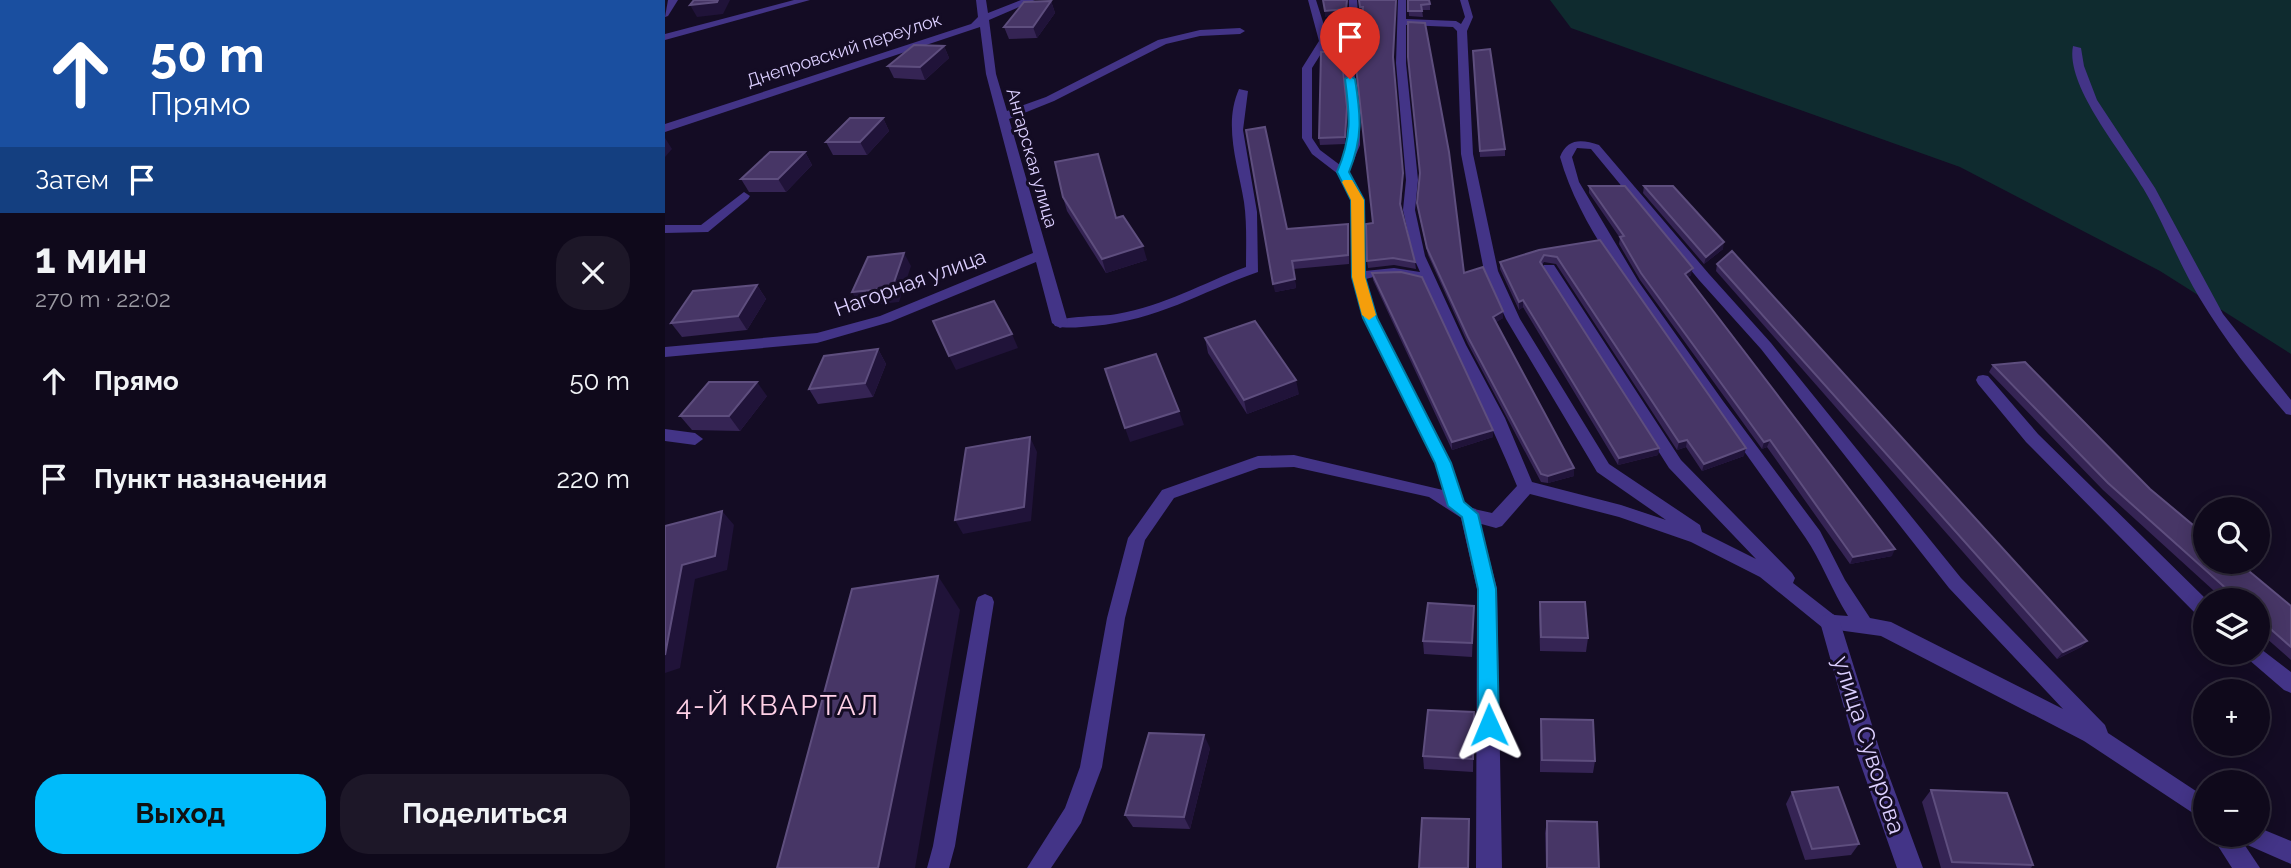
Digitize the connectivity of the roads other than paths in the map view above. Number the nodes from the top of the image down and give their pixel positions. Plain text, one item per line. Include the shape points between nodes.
1 (673, 0) edge
2 (805, 0) edge
3 (981, 0) edge
4 (1030, 0) edge
5 (1313, 0) edge
6 (1353, 0) edge
7 (1402, 0) edge
8 (1464, 0) edge
9 (666, 13) edge
10 (982, 19) junction
11 (1403, 22) junction
12 (1240, 31) dead end
13 (1462, 31) junction
14 (665, 37) edge
15 (2076, 48) dead end
16 (1335, 53) junction
17 (1243, 92) dead end
18 (1003, 117) junction
19 (665, 128) edge
20 (1343, 172) junction
21 (744, 196) dead end
22 (665, 229) edge
23 (1041, 255) junction
24 (1549, 268) dead end
25 (1359, 277) junction
26 (1427, 279) junction
27 (1060, 323) joint
28 (665, 352) edge
29 (1983, 380) dead end
30 (2291, 410) edge
31 (665, 435) edge
32 (695, 439) dead end
33 (1526, 487) junction
34 (1463, 510) junction
35 (1728, 553) junction
36 (2193, 598) edge
37 (985, 602) dead end
38 (1822, 615) junction
39 (1865, 626) junction
40 (2269, 665) edge
41 (2291, 684) edge
42 (2114, 750) junction
43 (2193, 803) edge
44 (2270, 844) edge
45 (2232, 847) edge
46 (2291, 853) edge
47 (938, 868) edge
48 (1038, 868) edge
49 (1489, 868) edge
50 (1910, 868) edge
51 (2248, 868) edge

1 - 9 street
2 - 14 street
3 - 10 street, Ангарская улица
4 - 10 street, Днепровский переулок
5 - 16 lane via 1324,41
6 - 16 lane via 1354,27
7 - 11 lane
8 - 13 lane via 1469,17
10 - 18 street, Ангарская улица
10 - 19 street, Днепровский переулок via 975,26
11 - 13 lane via 1455,24
11 - 26 lane via 1401,63 1412,180 1409,210
12 - 18 street via 1200,33 1162,42 1050,99
13 - 35 lane via 1468,154 1475,198 1491,271 1513,319 1603,468
15 - 30 lane via 2077,68 2090,101 2141,174 2242,354
16 - 20 lane via 1355,113 1354,145
16 - 20 lane via 1307,68 1307,138 1316,152
17 - 27 lane via 1237,139 1248,192 1253,269 1156,309 1098,323
18 - 23 street, Ангарская улица
20 - 25 lane via 1357,200
21 - 22 lane via 704,229
23 - 27 street, Ангарская улица
23 - 28 street, Нагорная улица via 885,319 817,338
24 - 38 lane via 1675,464
25 - 26 lane via 1403,270
25 - 34 lane via 1370,318
26 - 33 lane
29 - 36 lane via 2032,438
31 - 32 lane
33 - 34 lane via 1496,521
33 - 35 lane via 1621,511 1697,537
34 - 48 lane via 1434,492 1294,461 1258,462 1168,494 1137,538 1116,618 1091,767 1073,815
34 - 49 street via 1487,589
35 - 38 lane via 1766,572
37 - 47 lane
38 - 39 lane
38 - 50 street, улица Суворова
39 - 42 lane via 1884,628
39 - 42 lane via 1814,536 1613,253 1580,198 1565,161 1575,144 1595,147 1766,346 1955,583
40 - 41 lane
42 - 43 lane
44 - 46 lane
45 - 51 street

